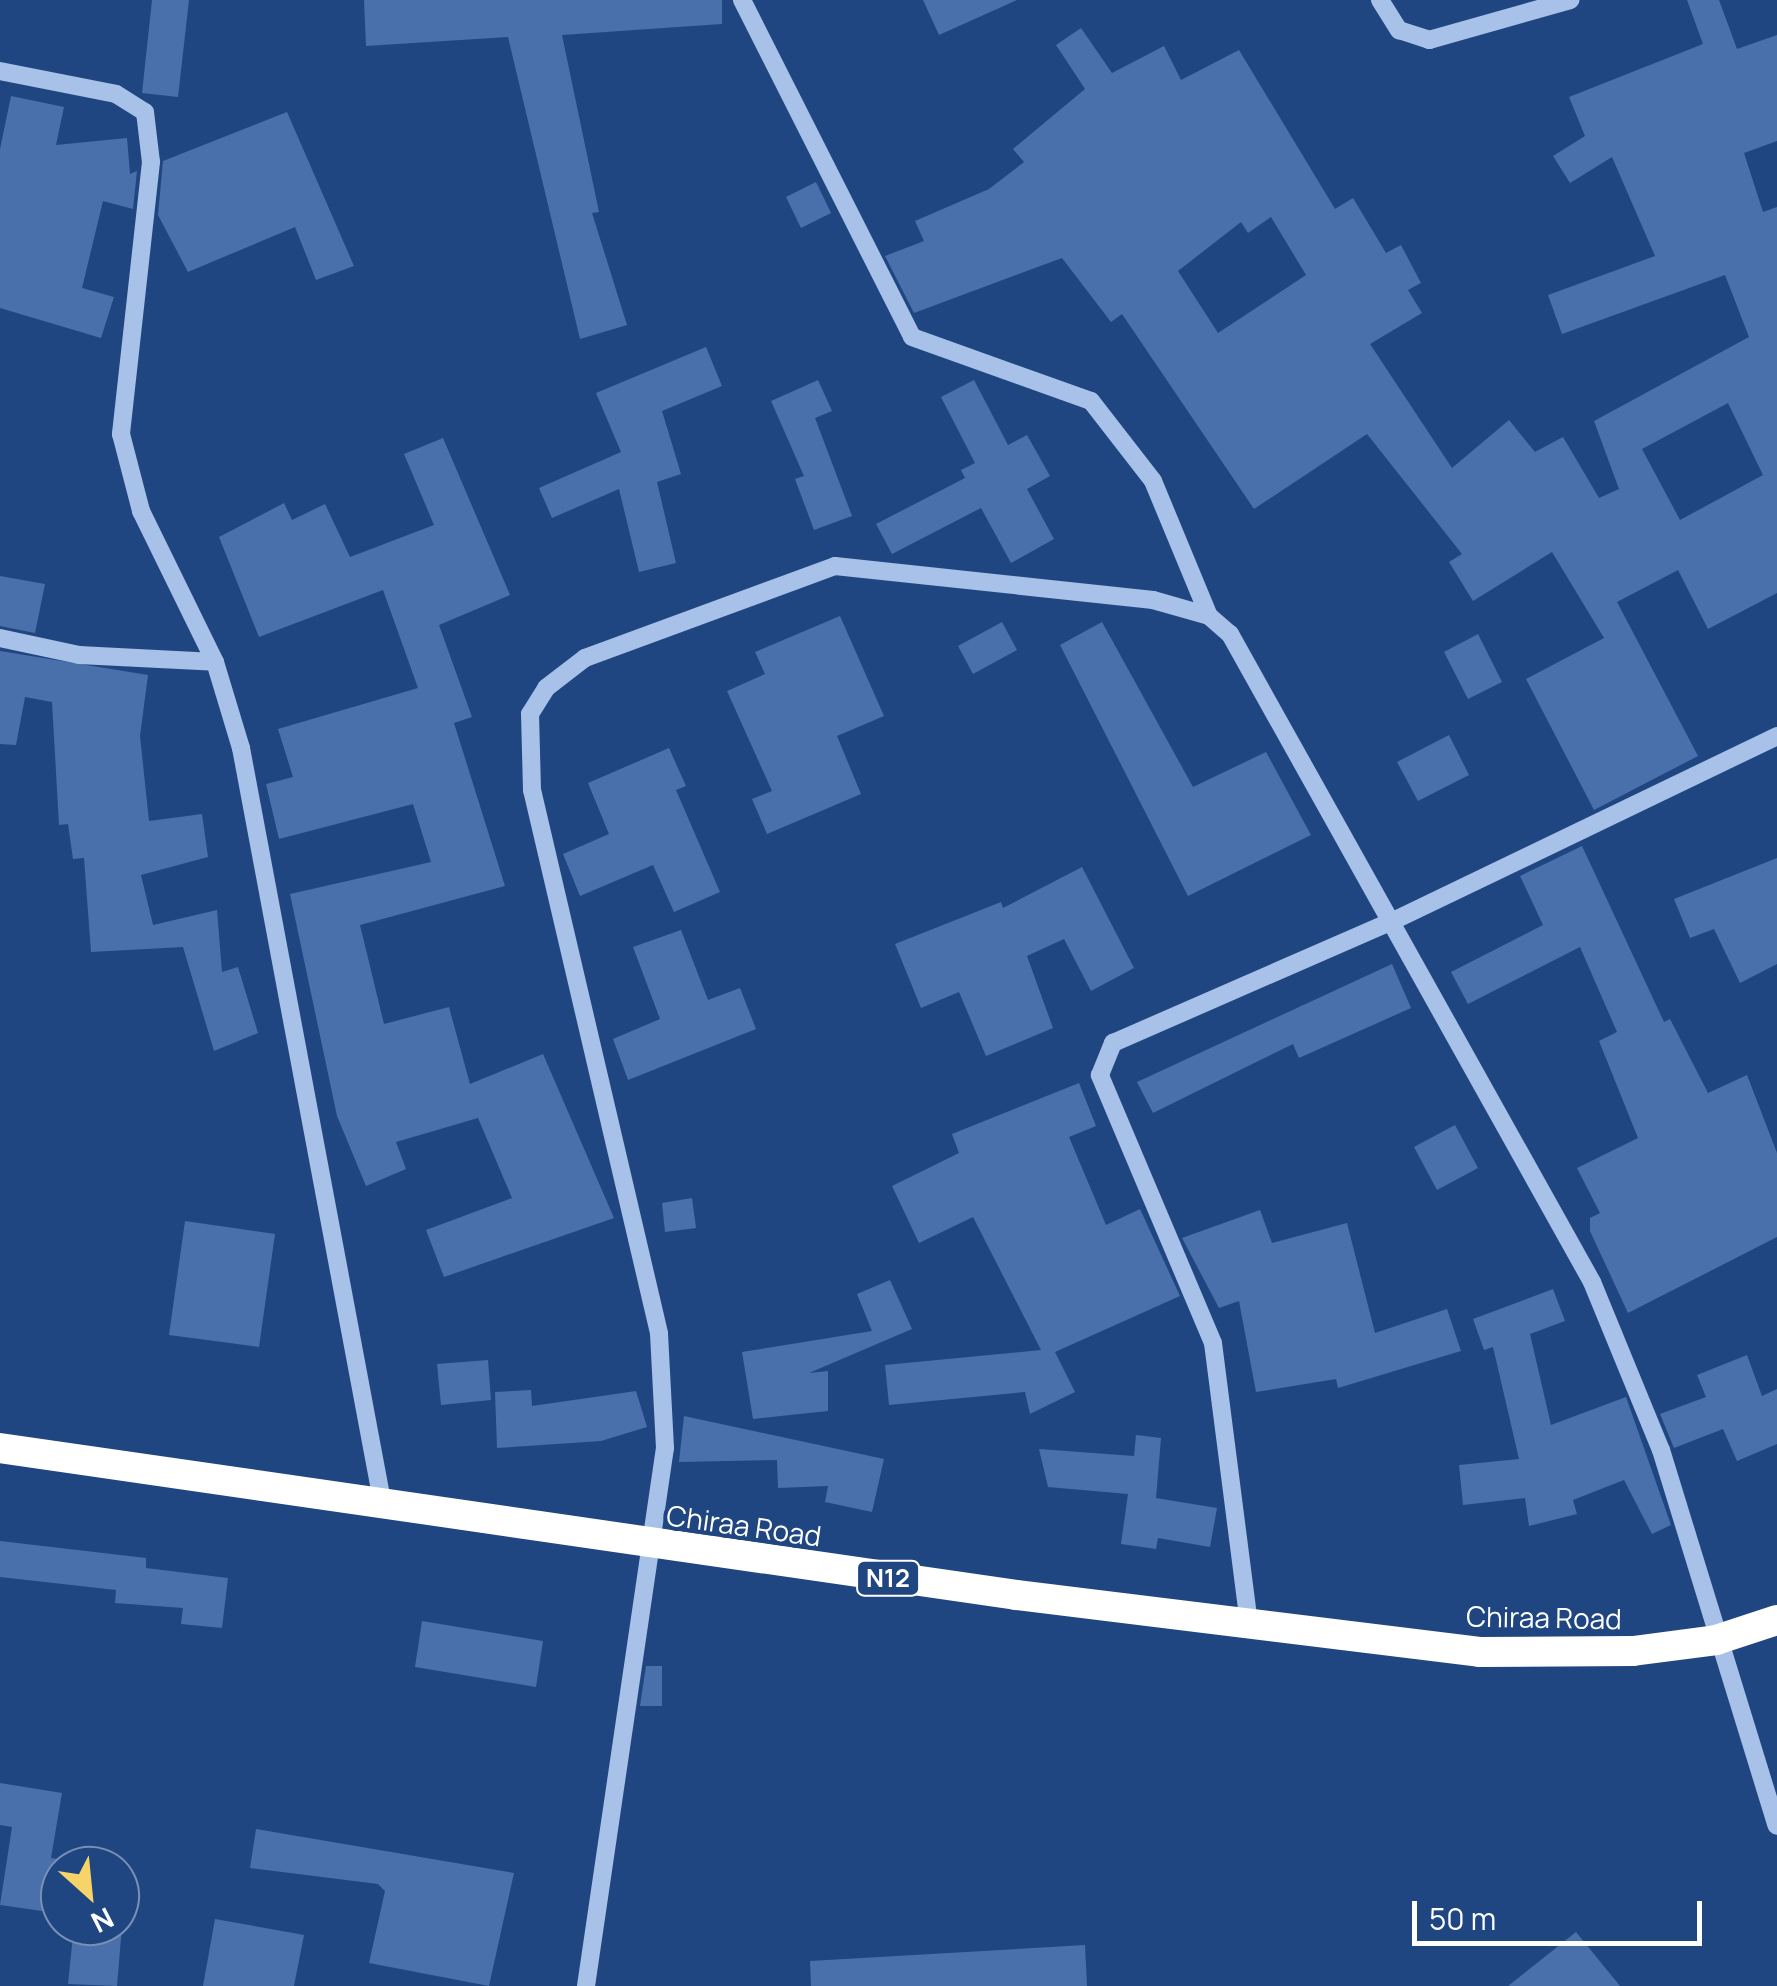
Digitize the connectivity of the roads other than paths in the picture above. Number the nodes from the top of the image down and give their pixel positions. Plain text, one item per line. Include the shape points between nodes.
1 (742, 0) edge
2 (1380, 0) edge
3 (1570, 0) edge
4 (0, 71) edge
5 (1209, 616) junction
6 (0, 638) edge
7 (215, 662) junction
8 (1777, 736) edge
9 (1395, 920) junction
10 (0, 1448) edge
11 (383, 1506) junction
12 (655, 1545) junction
13 (1777, 1620) edge
14 (1249, 1624) junction
15 (1716, 1640) junction
16 (1777, 1826) edge
17 (586, 1986) edge

1 - 5 street via 912,337 1091,401 1152,481
2 - 3 street via 1398,30 1429,40
4 - 7 street via 116,94 145,112 151,162 122,434 141,510
5 - 9 street via 1230,634
5 - 12 street via 1020,580 834,566 585,658 546,688 530,714 532,790 659,1333 665,1448
6 - 7 street via 79,656
7 - 11 street via 241,748
8 - 9 street
9 - 14 street via 1113,1044 1100,1076 1214,1343
9 - 15 street via 1592,1282 1660,1450
10 - 11 highway, Chiraa Road / N12
11 - 12 highway, Chiraa Road / N12
12 - 14 highway, Chiraa Road / N12
12 - 17 street
13 - 15 highway, Chiraa Road / N12
14 - 15 highway, Chiraa Road / N12 via 1480,1652 1613,1652
15 - 16 street

